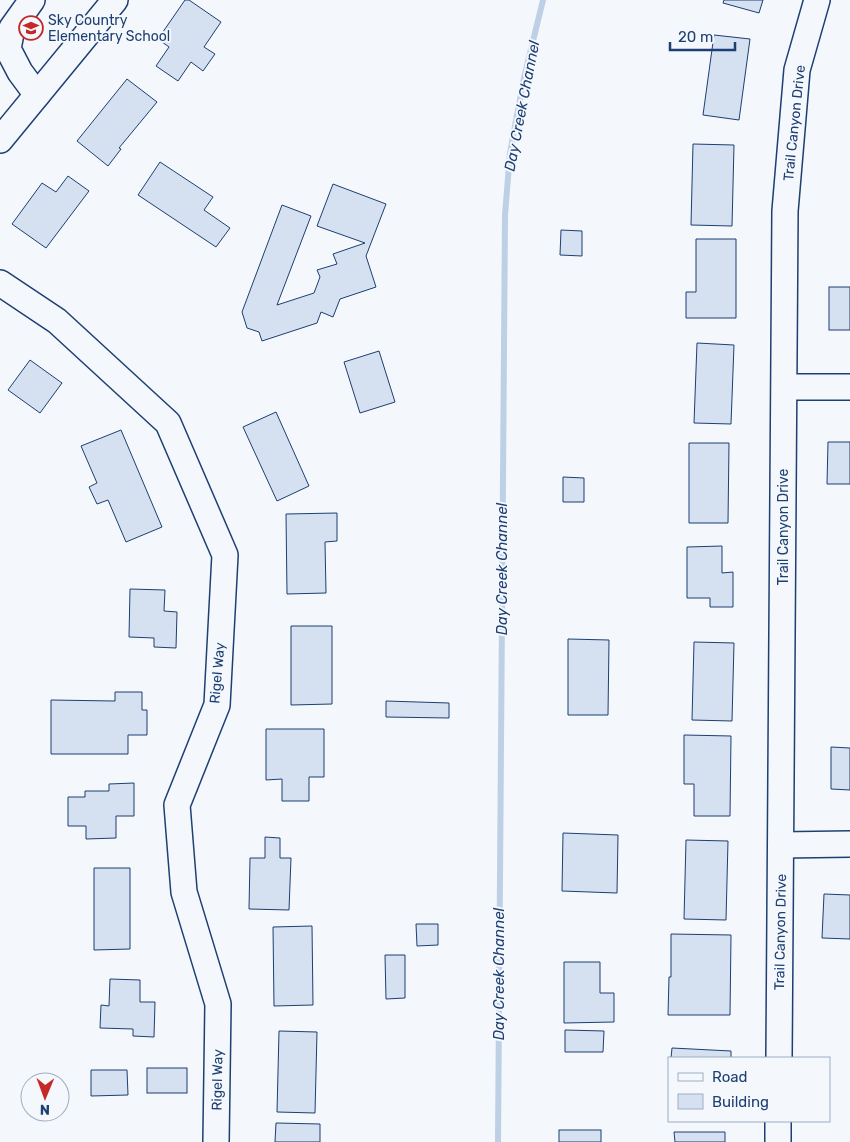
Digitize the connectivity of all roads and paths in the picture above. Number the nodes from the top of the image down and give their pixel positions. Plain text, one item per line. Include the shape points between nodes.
1 (32, 0) edge
2 (115, 0) edge
3 (817, 0) edge
4 (37, 95) junction
5 (0, 140) edge
6 (0, 283) edge
7 (784, 387) junction
8 (850, 387) edge
9 (850, 844) edge
10 (781, 845) junction
11 (779, 1057) edge
12 (778, 1122) edge
13 (216, 1142) edge
14 (778, 1142) edge

1 - 4 street via 12,28 8,49
2 - 4 street
3 - 7 street, Trail Canyon Drive via 796,80 785,211
4 - 5 street
6 - 13 street, Rigel Way via 57,321 168,423 225,555 217,705 177,805 184,892 218,1004
7 - 8 street
7 - 10 street, Trail Canyon Drive
9 - 10 street
10 - 11 street, Trail Canyon Drive
12 - 14 street

